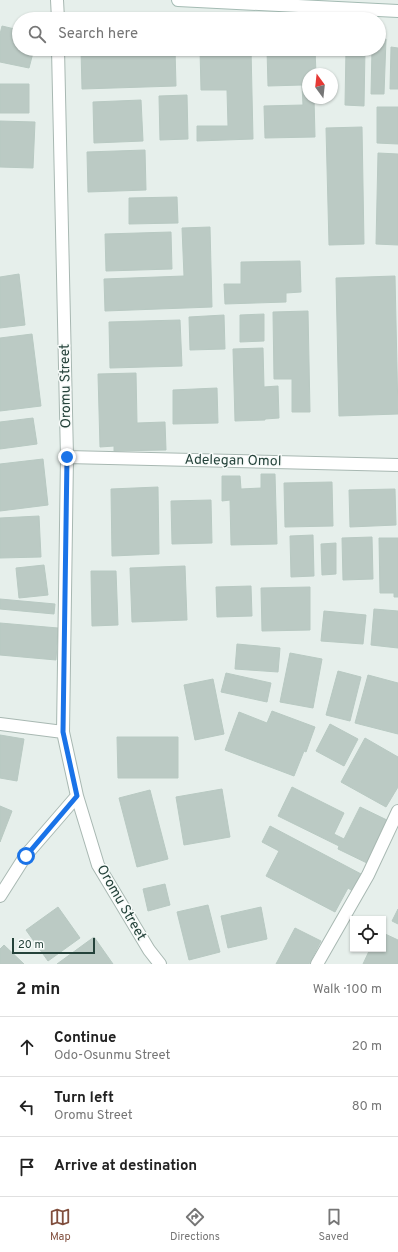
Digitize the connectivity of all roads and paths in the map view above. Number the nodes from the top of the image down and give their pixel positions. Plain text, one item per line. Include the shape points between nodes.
1 (57, 0) edge
2 (178, 0) edge
3 (398, 11) edge
4 (58, 12) edge
5 (58, 56) edge
6 (67, 457) junction
7 (398, 465) edge
8 (0, 724) edge
9 (63, 732) junction
10 (77, 796) junction
11 (398, 811) edge
12 (0, 896) edge
13 (160, 964) edge
14 (317, 964) edge

1 - 4 street
2 - 3 street
5 - 6 street, Oromu Street
6 - 7 street, Adelegan Omol
6 - 9 street, Oromu Street
8 - 9 street
9 - 10 street, Oromu Street
10 - 12 street via 26,856
10 - 13 street, Oromu Street via 98,865
11 - 14 street via 368,875

